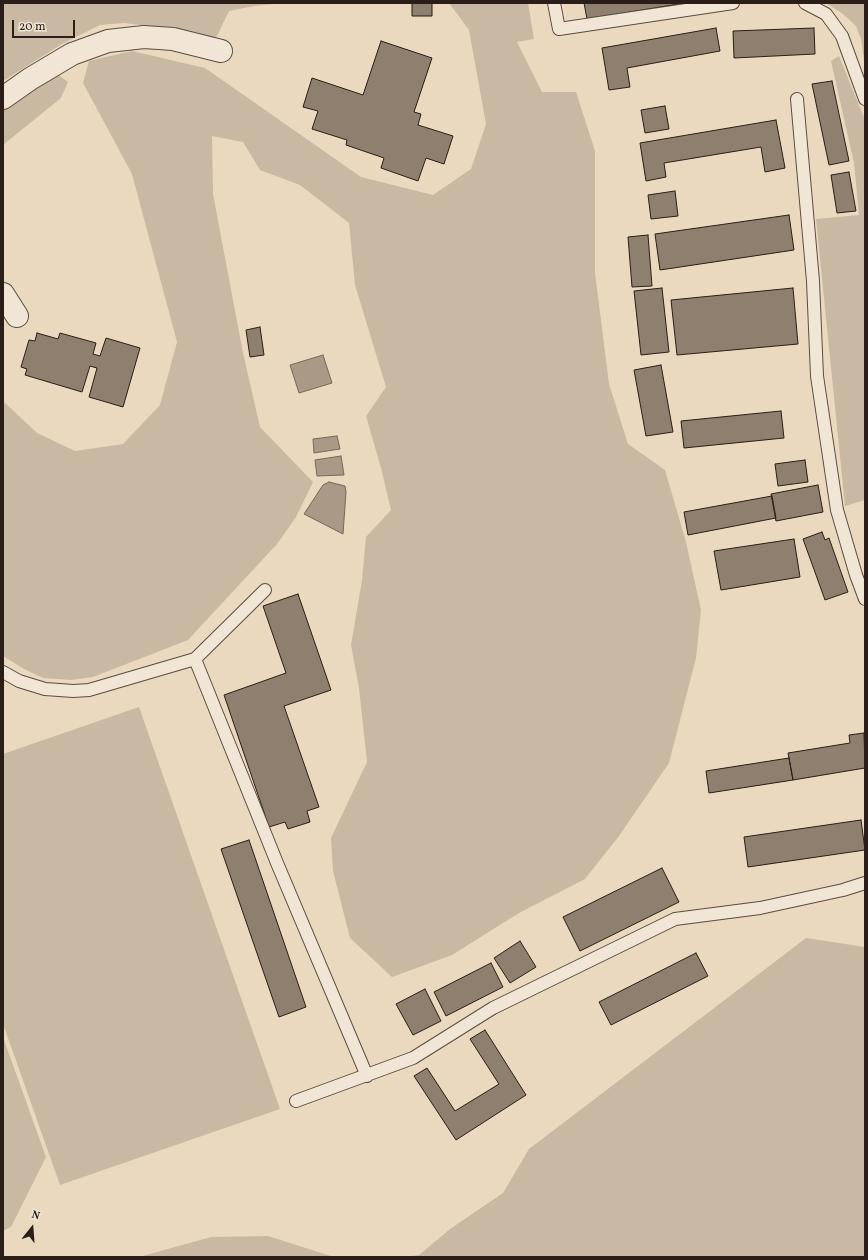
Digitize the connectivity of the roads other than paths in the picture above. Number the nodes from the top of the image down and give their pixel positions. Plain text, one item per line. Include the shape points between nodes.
1 (554, 3) edge
2 (732, 3) edge
3 (805, 3) edge
4 (222, 50) dead end
5 (3, 98) edge
6 (797, 99) dead end
7 (865, 99) edge
8 (3, 294) edge
9 (17, 316) dead end
10 (265, 590) dead end
11 (865, 599) edge
12 (195, 659) junction
13 (3, 672) edge
14 (865, 883) edge
15 (367, 1076) junction
16 (296, 1102) dead end

1 - 2 lane via 559,29
3 - 7 lane via 826,14 842,36
4 - 5 street via 174,39 144,37 108,41 72,54
6 - 11 lane via 813,281 817,376 837,510
8 - 9 street
10 - 12 lane
12 - 13 lane via 90,690 45,688 19,681
12 - 15 lane
14 - 15 lane via 760,908 675,919 493,1008 413,1058
15 - 16 lane

